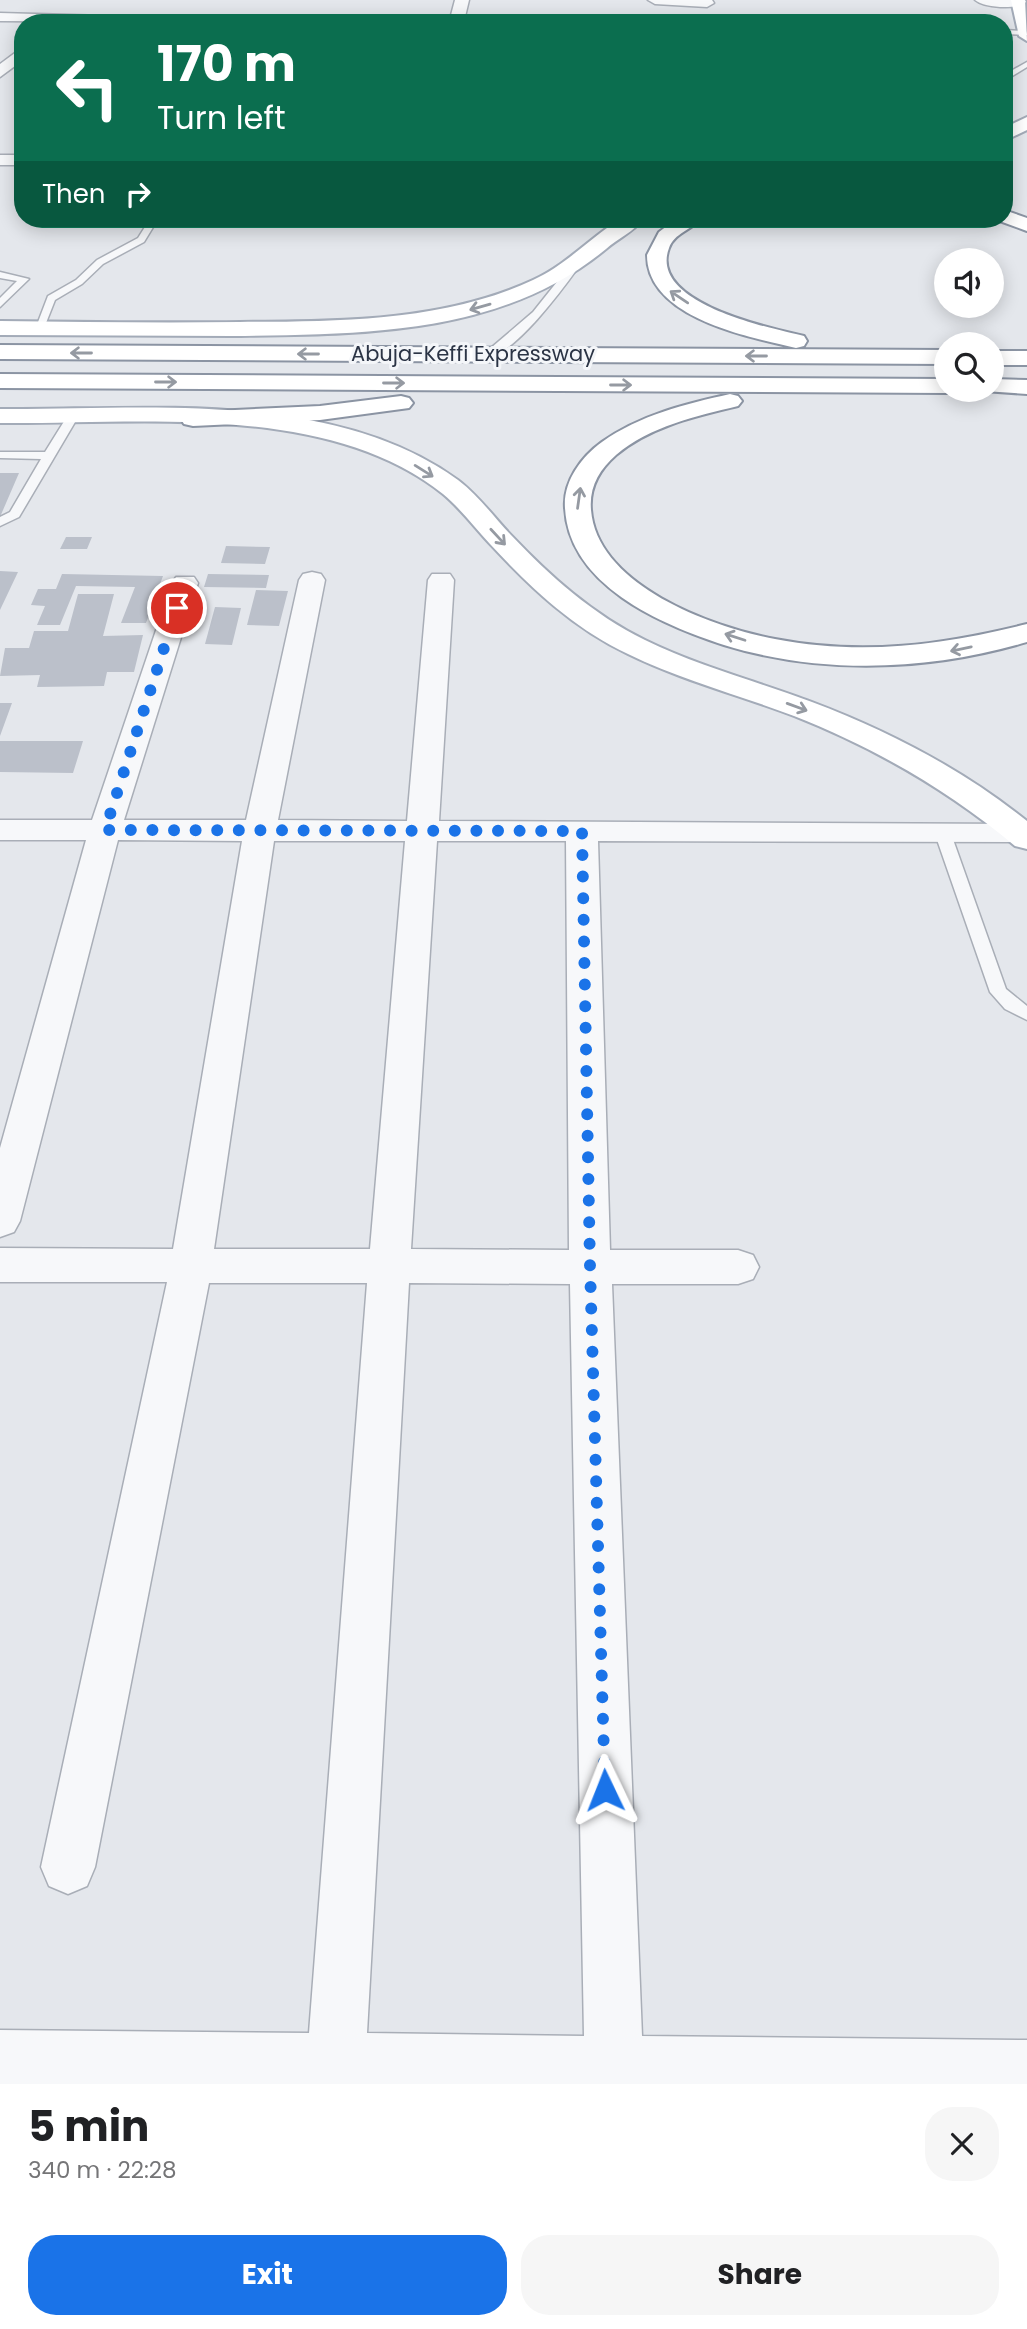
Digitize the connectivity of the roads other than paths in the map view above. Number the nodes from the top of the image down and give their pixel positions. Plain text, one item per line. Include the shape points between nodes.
1 (655, 0) edge
2 (982, 0) edge
3 (1018, 1) edge
4 (707, 3) dead end
5 (1027, 35) edge
6 (14, 60) edge
7 (0, 72) edge
8 (148, 228) edge
9 (622, 228) edge
10 (675, 228) edge
11 (575, 265) junction
12 (0, 275) edge
13 (2, 300) edge
14 (0, 328) edge
15 (39, 328) junction
16 (237, 330) junction
17 (0, 352) edge
18 (489, 355) junction
19 (860, 356) junction
20 (934, 357) edge
21 (1004, 358) edge
22 (1027, 358) edge
23 (0, 381) edge
24 (507, 384) junction
25 (1004, 387) edge
26 (1027, 387) edge
27 (934, 388) edge
28 (934, 389) edge
29 (0, 416) edge
30 (72, 417) junction
31 (193, 419) junction
32 (0, 455) edge
33 (48, 456) junction
34 (0, 522) edge
35 (312, 580) dead end
36 (441, 580) dead end
37 (185, 583) dead end
38 (1027, 633) edge
39 (105, 830) junction
40 (260, 830) junction
41 (0, 831) edge
42 (423, 831) junction
43 (582, 831) junction
44 (942, 831) junction
45 (1023, 835) edge
46 (1027, 1014) edge
47 (0, 1222) edge
48 (0, 1265) edge
49 (191, 1266) junction
50 (388, 1266) junction
51 (590, 1266) junction
52 (738, 1267) dead end
53 (68, 1867) dead end
54 (0, 2059) edge
55 (336, 2063) junction
56 (1027, 2070) edge
57 (635, 2072) edge

1 - 4 street
2 - 3 street
3 - 5 main road
6 - 7 street
8 - 15 lane via 141,240 100,262 79,282 51,298
9 - 11 main road
19 -> 10 main road via 742,328 689,304 668,289 656,260 659,244
11 -> 16 main road via 507,299 415,321
11 - 18 lane via 528,326
12 - 13 lane via 24,279
14 - 15 main road
15 - 16 main road
16 - 18 main road
18 -> 17 main road, Abuja-Keffi Expressway
19 -> 18 main road, Abuja-Keffi Expressway
19 - 20 main road, Abuja-Keffi Expressway
21 - 22 main road
23 -> 24 main road, Abuja-Keffi Expressway
24 -> 27 main road, Abuja-Keffi Expressway
24 - 31 main road via 387,406
25 - 26 main road
38 -> 28 main road via 949,652 896,654 802,652 753,643 701,626 626,586 598,562 586,541 578,515 578,494 585,474 612,444 654,421 732,400
29 - 30 main road
30 - 31 main road
30 - 33 lane
31 -> 45 main road via 316,430 359,440 404,458 451,488 568,608 606,632 889,746 982,800
32 - 33 lane
33 - 34 lane via 15,514
35 - 40 street
36 - 42 street
37 - 39 street
39 - 40 street
39 - 41 street
39 - 47 street
40 - 42 street
40 - 49 street
42 - 43 street
42 - 50 street
43 - 44 street
43 - 51 street
44 - 45 street
44 - 46 lane via 998,992
48 - 49 street
49 - 50 street
49 - 53 street
50 - 51 street
50 - 55 street
51 - 52 street
51 - 57 street
54 - 55 street
55 - 57 street
56 - 57 street

